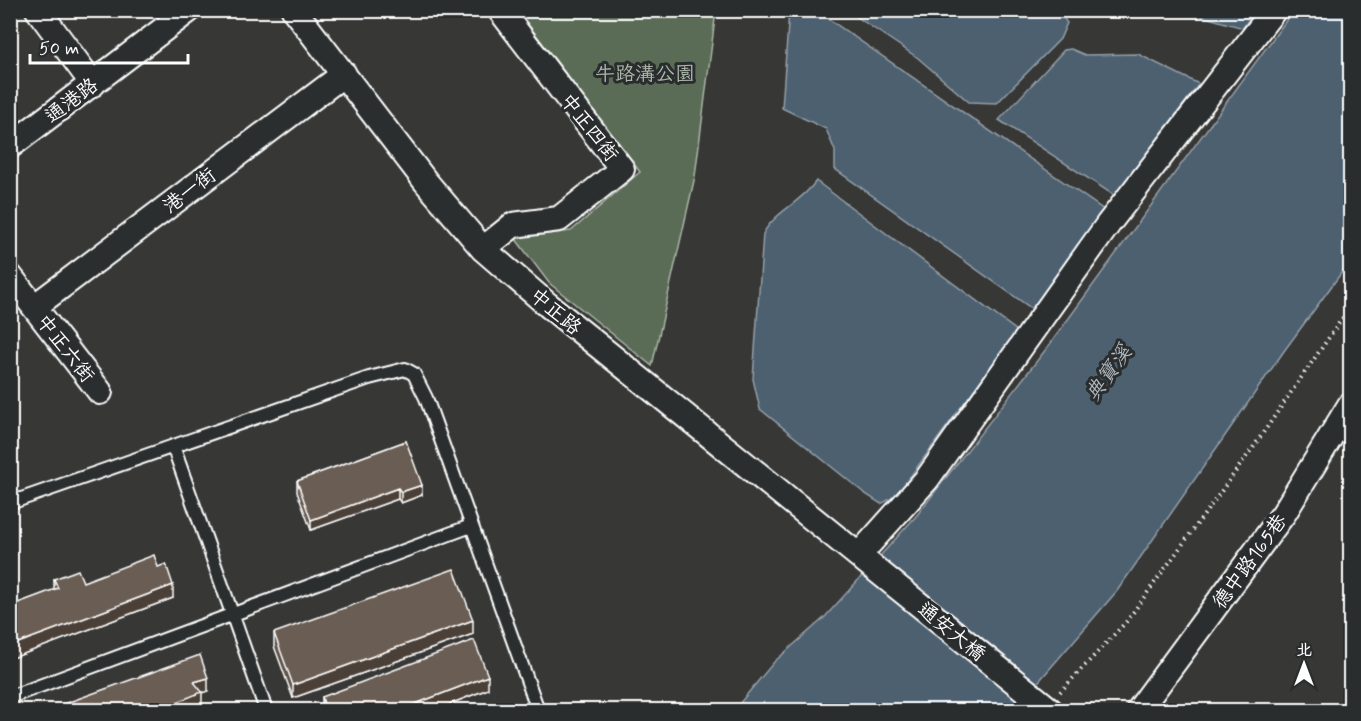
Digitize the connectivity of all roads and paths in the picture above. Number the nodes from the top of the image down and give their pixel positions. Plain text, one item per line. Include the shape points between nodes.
1 (38, 10) edge
2 (189, 10) edge
3 (294, 10) edge
4 (500, 10) edge
5 (1274, 10) edge
6 (344, 74) junction
7 (93, 84) junction
8 (10, 146) edge
9 (483, 249) junction
10 (10, 276) edge
11 (34, 307) junction
12 (1350, 307) edge
13 (100, 392) dead end
14 (1350, 405) edge
15 (173, 446) junction
16 (10, 502) edge
17 (471, 526) junction
18 (863, 559) junction
19 (230, 614) junction
20 (10, 697) edge
21 (1045, 706) edge
22 (266, 711) edge
23 (538, 711) edge
24 (1139, 711) edge

1 - 7 street
2 - 7 street, 通港路
3 - 6 street, 中正路
4 - 9 street, 中正四街 via 622,169 559,219 513,225
5 - 18 street via 1109,223 927,479
6 - 9 street, 中正路
6 - 11 street, 港一街
7 - 8 street, 通港路
9 - 18 street, 中正路
10 - 11 street, 中正六街
11 - 13 street, 中正六街
12 - 21 path via 1126,622
14 - 24 street, 德中路165巷 via 1284,513
15 - 16 lane
15 - 17 lane via 405,369 414,374 426,398
15 - 19 lane
17 - 19 lane
17 - 23 lane
18 - 21 street, 通安大橋
19 - 20 lane
19 - 22 lane

